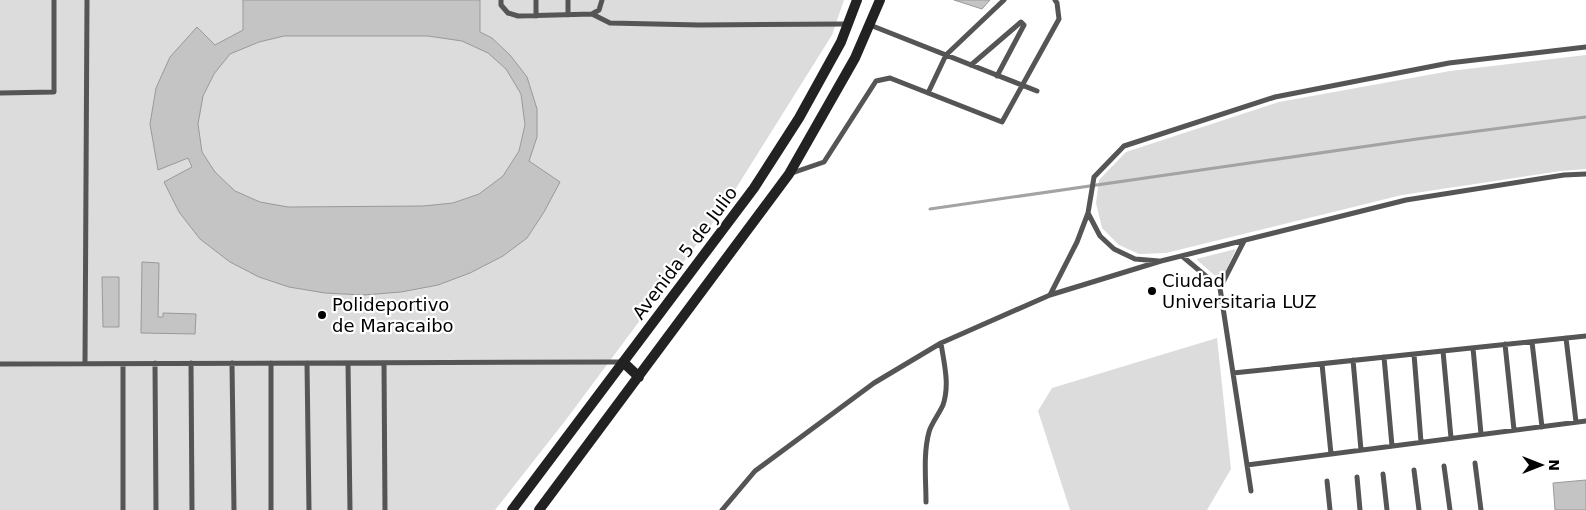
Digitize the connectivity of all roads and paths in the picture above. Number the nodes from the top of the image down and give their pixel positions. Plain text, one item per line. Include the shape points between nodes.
1 (54, 0) edge
2 (87, 0) edge
3 (500, 0) edge
4 (536, 0) edge
5 (568, 0) edge
6 (602, 0) edge
7 (857, 0) edge
8 (880, 0) edge
9 (1004, 0) edge
10 (1055, 0) edge
11 (592, 14) junction
12 (568, 15) junction
13 (536, 16) junction
14 (848, 24) junction
15 (870, 25) junction
16 (1586, 47) edge
17 (946, 55) junction
18 (971, 65) junction
19 (997, 76) junction
20 (1022, 86) junction
21 (1036, 91) dead end
22 (0, 93) edge
23 (928, 93) junction
24 (789, 174) junction
25 (1586, 174) edge
26 (1088, 213) junction
27 (1244, 241) junction
28 (1182, 256) junction
29 (1161, 262) junction
30 (1220, 288) junction
31 (1050, 295) junction
32 (1586, 336) edge
33 (1566, 338) junction
34 (1532, 342) junction
35 (940, 343) junction
36 (1505, 344) junction
37 (1473, 348) junction
38 (1443, 351) junction
39 (1414, 354) junction
40 (1384, 357) junction
41 (1353, 360) junction
42 (623, 362) junction
43 (271, 363) junction
44 (307, 363) junction
45 (348, 363) junction
46 (384, 363) junction
47 (0, 364) edge
48 (85, 364) junction
49 (123, 364) junction
50 (155, 364) junction
51 (191, 364) junction
52 (232, 364) junction
53 (1322, 364) junction
54 (1233, 373) junction
55 (639, 376) junction
56 (1586, 421) edge
57 (1576, 422) junction
58 (1542, 427) junction
59 (1514, 430) junction
60 (1481, 434) junction
61 (1451, 438) junction
62 (1421, 442) junction
63 (1392, 446) junction
64 (1361, 450) junction
65 (1331, 454) junction
66 (1475, 463) dead end
67 (1247, 465) junction
68 (1444, 466) dead end
69 (1414, 470) dead end
70 (1383, 474) dead end
71 (1356, 477) dead end
72 (1327, 481) dead end
73 (1251, 491) dead end
74 (926, 502) dead end
75 (123, 510) edge
76 (156, 510) edge
77 (192, 510) edge
78 (234, 510) edge
79 (271, 510) edge
80 (309, 510) edge
81 (350, 510) edge
82 (385, 510) edge
83 (512, 510) edge
84 (539, 510) edge
85 (722, 510) edge
86 (1330, 510) edge
87 (1360, 510) edge
88 (1387, 510) edge
89 (1419, 510) edge
90 (1450, 510) edge
91 (1481, 510) edge

1 - 22 lane via 54,92
2 - 48 lane
3 - 13 lane via 508,12 518,16
4 - 13 lane
5 - 12 lane
6 - 11 lane via 599,10
7 - 14 main road, Avenida 5 de Julio
8 - 15 main road, Avenida 5 de Julio
9 - 17 lane
10 - 20 lane via 1059,19
11 - 12 lane
11 - 14 lane via 610,23
12 - 13 lane
14 - 42 main road, Avenida 5 de Julio via 799,118 754,188
15 - 17 lane
15 - 24 main road, Avenida 5 de Julio via 855,58
16 - 26 lane via 1449,63 1275,97 1124,146 1094,177
17 - 18 lane
17 - 23 lane
18 - 19 lane
18 - 19 lane via 1021,22 1024,25
19 - 20 lane
20 - 21 lane
20 - 23 lane via 1002,122
23 - 24 lane via 890,78 876,81 824,162
24 - 55 main road, Avenida 5 de Julio
25 - 27 lane via 1406,200
26 - 29 lane via 1100,236 1114,249 1135,259
26 - 31 lane
27 - 28 lane
27 - 30 lane
28 - 29 lane
28 - 30 lane
29 - 31 lane
30 - 54 lane
31 - 35 lane
32 - 33 lane
33 - 34 lane
33 - 57 lane
34 - 36 lane
34 - 58 lane
35 - 74 lane via 946,389 943,404 929,430
35 - 85 lane via 874,383 755,471
36 - 37 lane
36 - 59 lane
37 - 38 lane
37 - 60 lane
38 - 39 lane
38 - 61 lane
39 - 40 lane
39 - 62 lane
40 - 41 lane
40 - 63 lane
41 - 53 lane
41 - 64 lane
42 - 46 lane
42 - 55 main road
42 - 83 main road, Avenida 5 de Julio
43 - 44 lane
43 - 52 lane
43 - 79 lane
44 - 45 lane
44 - 80 lane
45 - 46 lane
45 - 81 lane
46 - 82 lane
47 - 48 lane
48 - 49 lane
49 - 50 lane
49 - 75 lane
50 - 51 lane
50 - 76 lane
51 - 52 lane
51 - 77 lane
52 - 78 lane
53 - 54 lane
53 - 65 lane
54 - 67 lane
55 - 84 main road, Avenida 5 de Julio
56 - 57 lane
57 - 58 lane
58 - 59 lane
59 - 60 lane
60 - 61 lane
61 - 62 lane
62 - 63 lane
63 - 64 lane
64 - 65 lane
65 - 67 lane
66 - 91 lane
67 - 73 lane
68 - 90 lane
69 - 89 lane
70 - 88 lane
71 - 87 lane
72 - 86 lane

